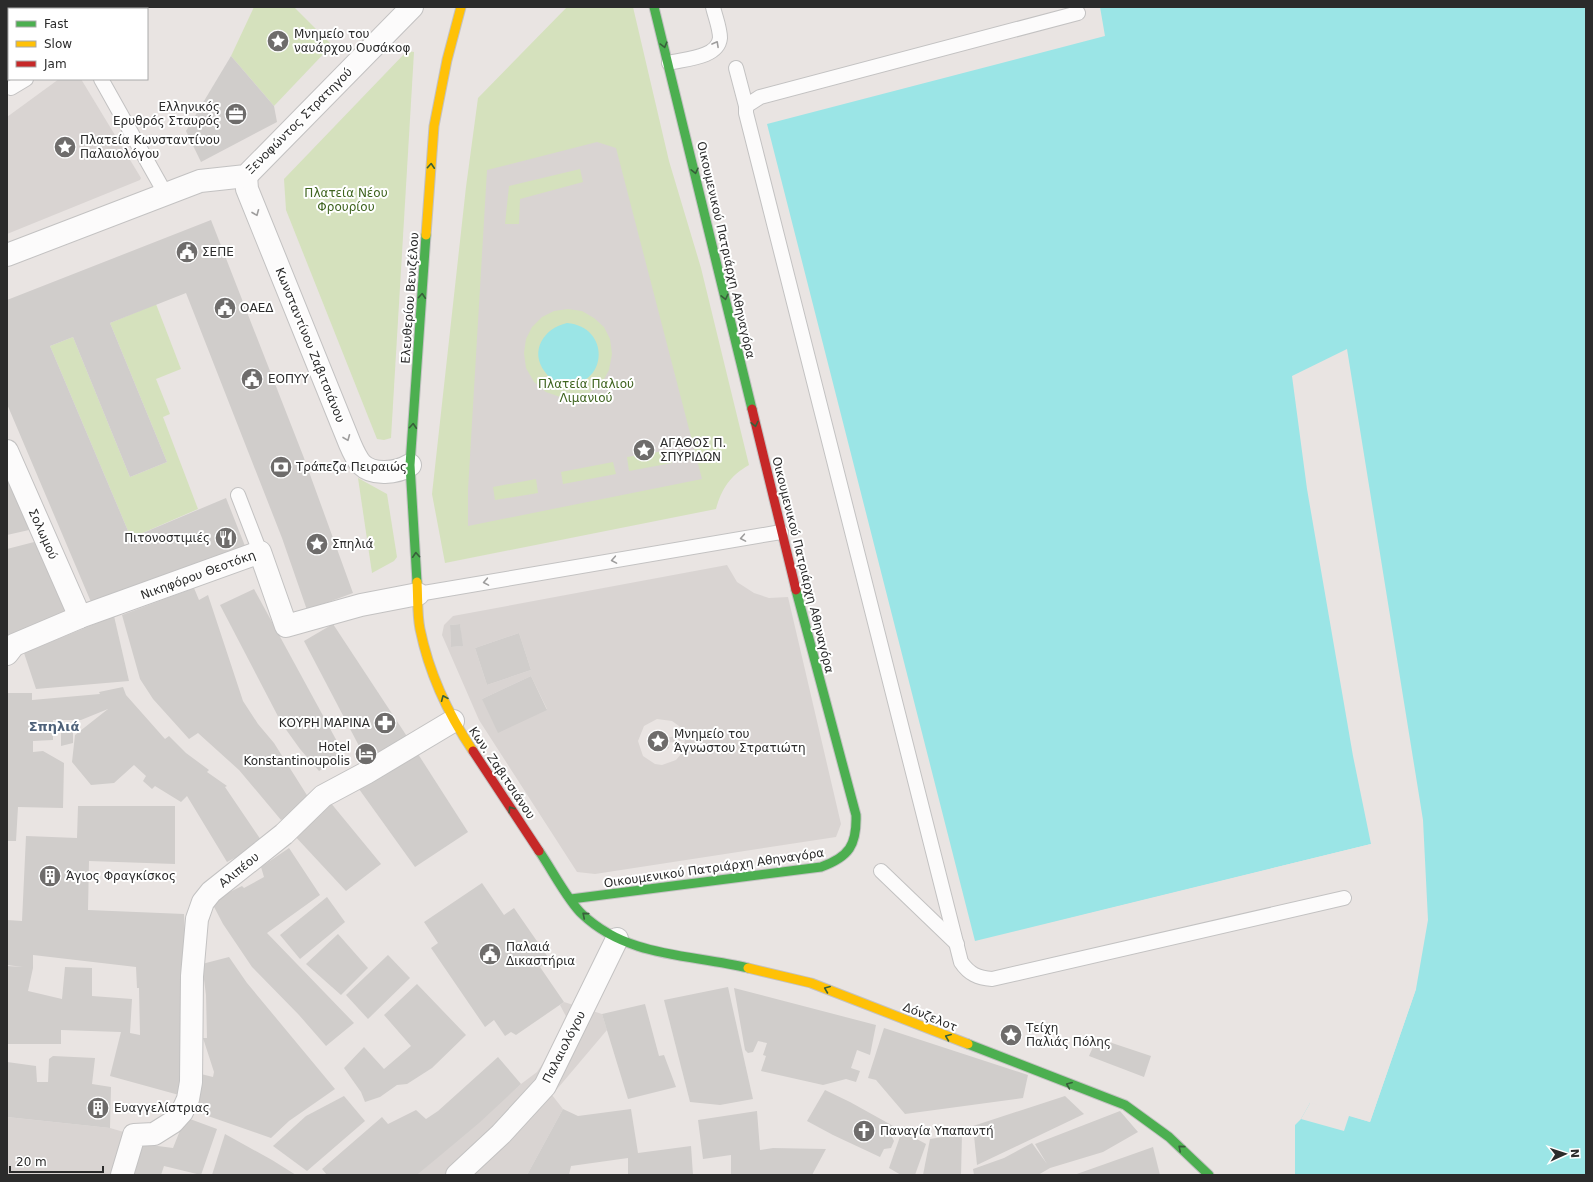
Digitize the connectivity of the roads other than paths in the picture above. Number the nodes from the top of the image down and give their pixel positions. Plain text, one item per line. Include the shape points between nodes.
1 (412, 7) edge
2 (461, 7) edge
3 (654, 7) edge
4 (713, 7) edge
5 (1078, 12) dead end
6 (669, 63) junction
7 (736, 68) dead end
8 (24, 80) edge
9 (102, 80) edge
10 (11, 88) dead end
11 (746, 106) junction
12 (246, 176) junction
13 (165, 193) junction
14 (7, 255) edge
15 (7, 451) edge
16 (410, 465) junction
17 (238, 494) dead end
18 (781, 532) junction
19 (260, 552) junction
20 (418, 594) junction
21 (80, 617) junction
22 (7, 654) edge
23 (453, 721) junction
24 (881, 871) dead end
25 (1344, 898) dead end
26 (571, 899) junction
27 (617, 939) junction
28 (957, 944) junction
29 (122, 1175) edge
30 (457, 1175) edge
31 (1209, 1175) edge

1 - 12 street, Ξενοφώντος Στρατηγού
16 -> 2 main road, Ελευθερίου Βενιζέλου via 434,126
3 -> 6 main road, Οικουμενικού Πατριάρχη Αθηναγόρα
6 -> 4 lane via 705,54 717,46 720,39
5 - 11 lane via 760,97
6 -> 18 main road, Οικουμενικού Πατριάρχη Αθηναγόρα
7 - 11 lane
8 - 10 lane
9 - 13 lane
11 - 28 lane
12 - 13 street, Ξενοφώντος Στρατηγού via 200,181
12 -> 16 street, Κωνσταντίνου Ζαβιτσιάνου via 247,189 357,458 366,467 380,471 398,470
13 - 14 street, Ξενοφώντος Στρατηγού
15 - 21 street, Σολωμού
20 -> 16 main road, Ελευθερίου Βενιζέλου
17 - 19 lane
18 -> 20 lane
18 - 26 main road, Οικουμενικού Πατριάρχη Αθηναγόρα via 856,815 857,830 854,843 845,855 834,863 821,867
19 - 20 street, Νικηφόρου Θεοτόκη via 286,626 361,605
19 - 21 street, Νικηφόρου Θεοτόκη
23 -> 20 main road, Κων. Ζαβιτσιάνου via 432,671 420,628
21 - 22 street, Νικηφόρου Θεοτόκη via 14,646
26 -> 23 main road, Κων. Ζαβιτσιάνου
23 - 29 street, Αλιπέου via 323,796 284,834 211,892 203,902 197,919 192,976 191,1082 188,1100 173,1122 154,1134 134,1135
24 - 28 lane
25 - 28 lane via 992,979 980,978 966,969 961,962
27 -> 26 main road, Κων. Ζαβιτσιάνου via 582,914
27 - 30 street, Παλαιολόγου via 545,1086 501,1134
31 -> 27 main road, Δόνζελοτ via 1162,1131 1125,1105 811,983 732,964 665,954

